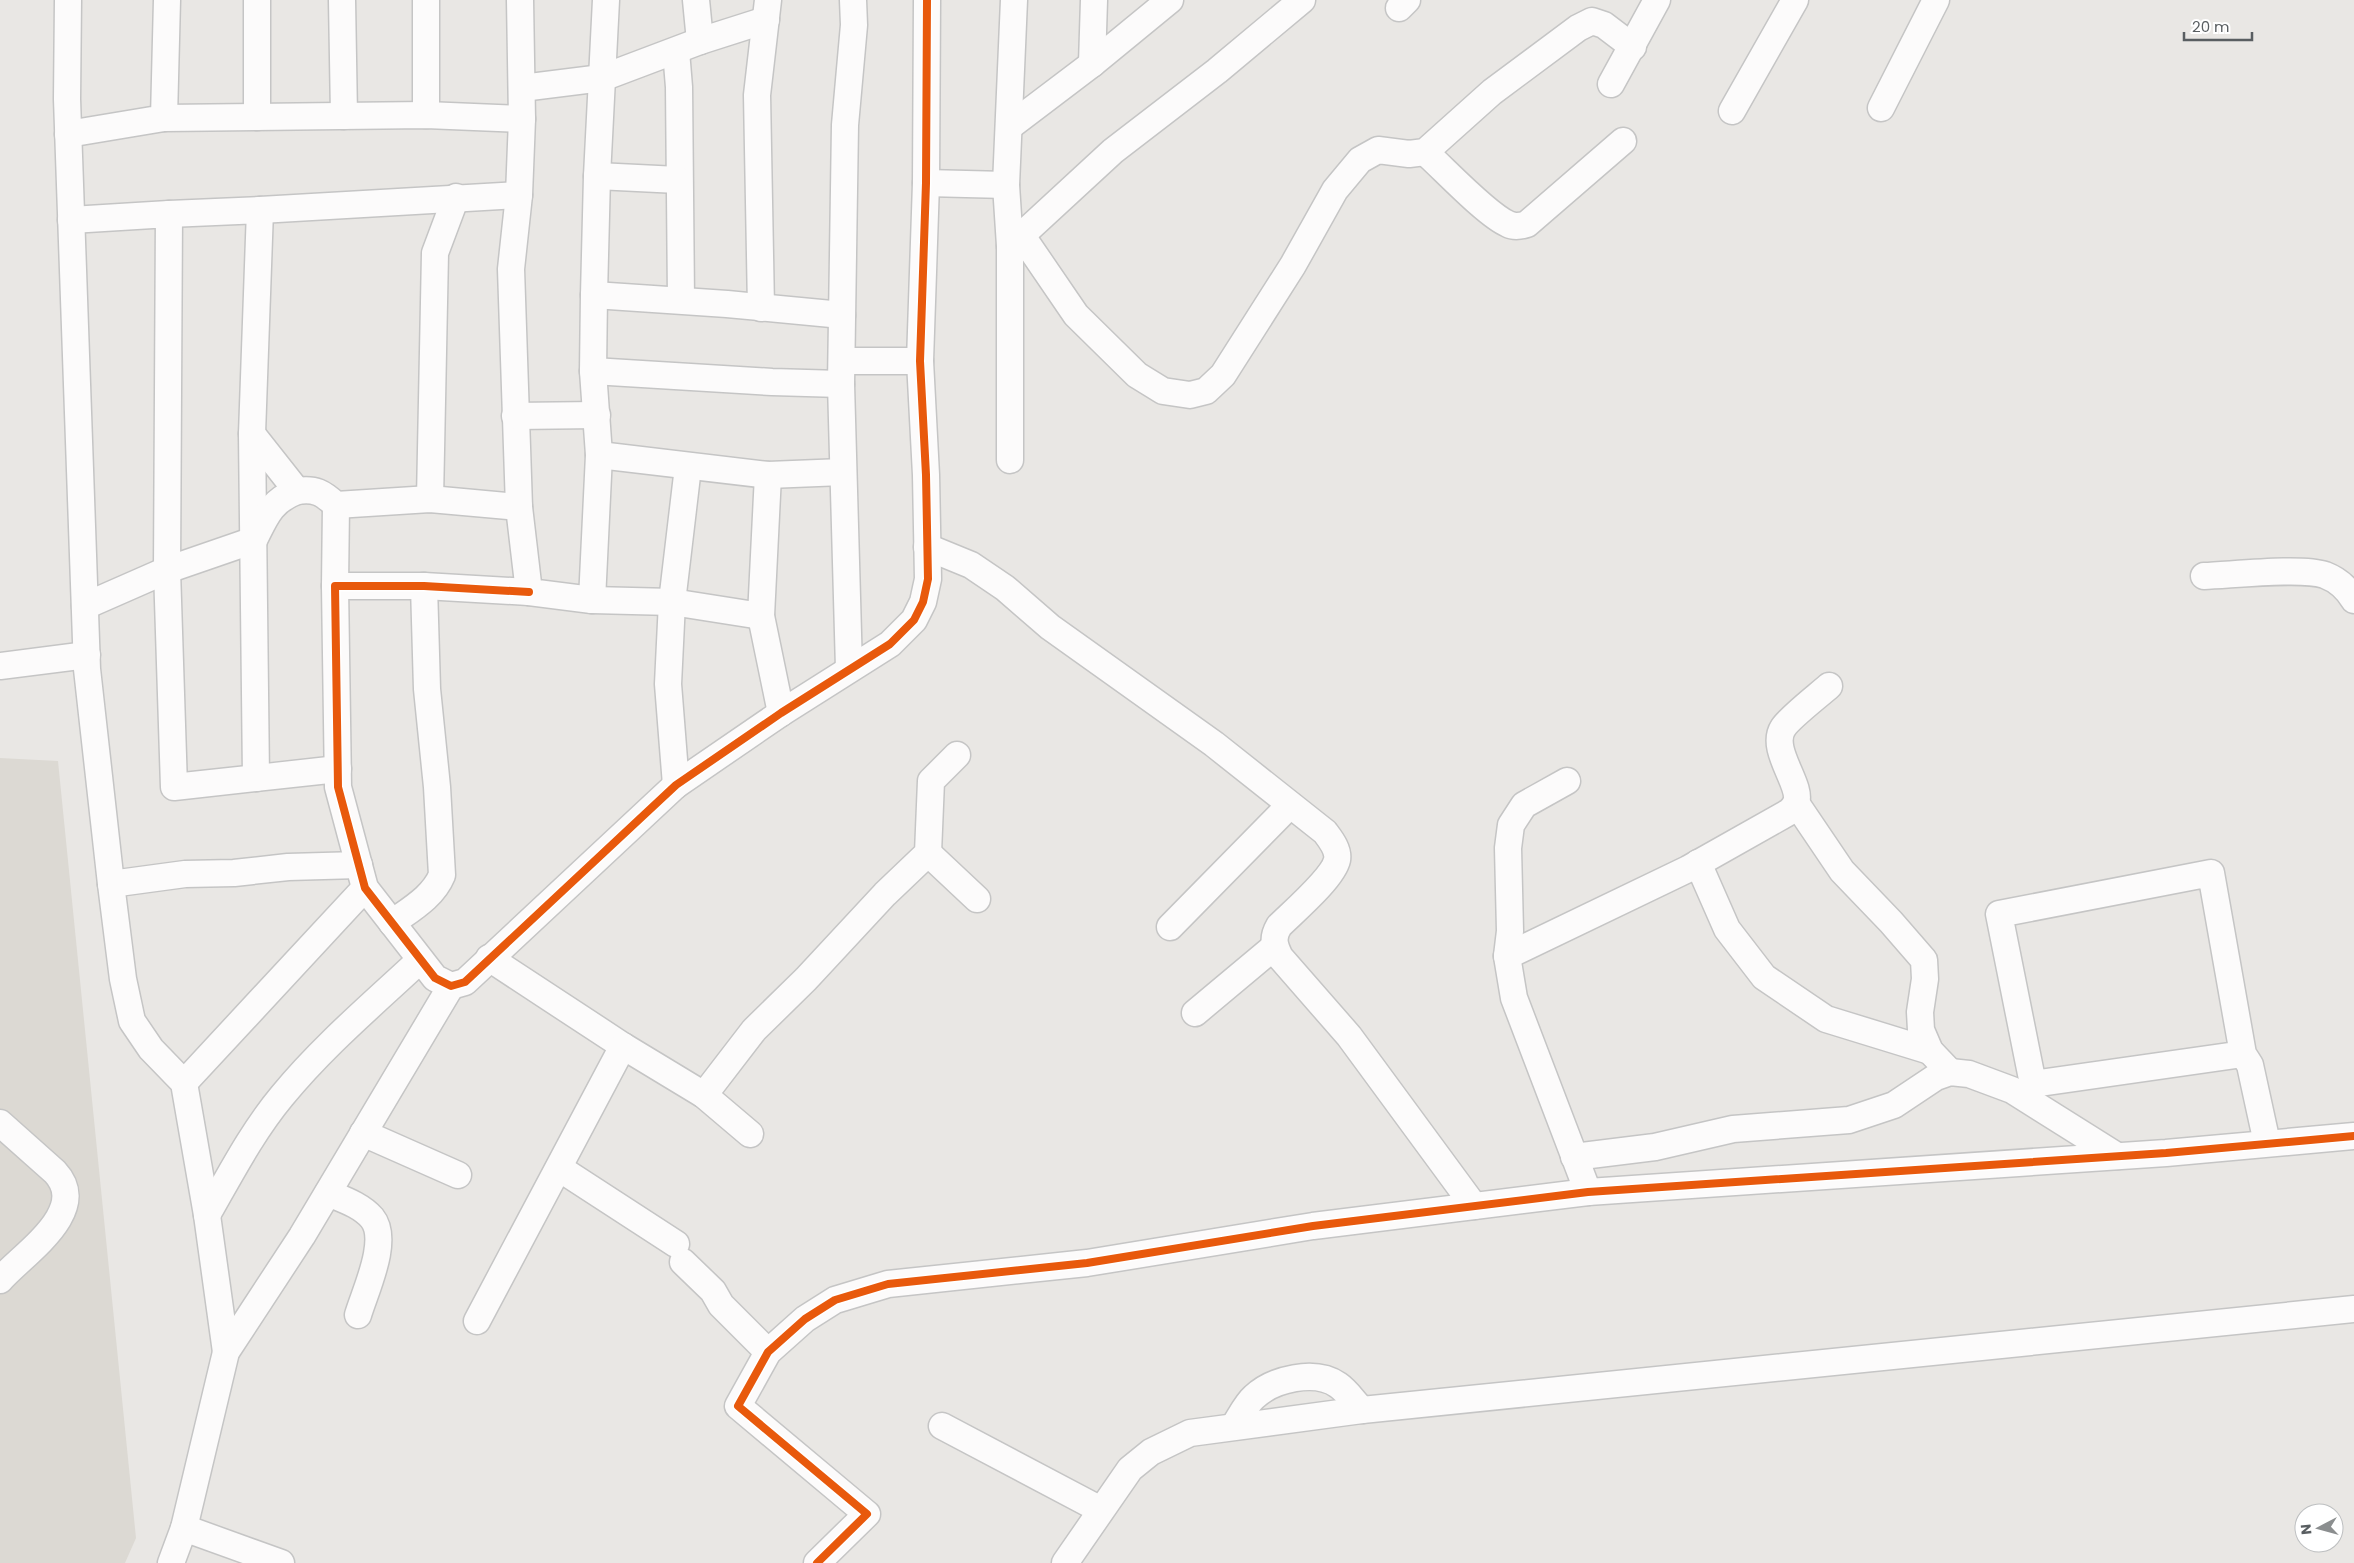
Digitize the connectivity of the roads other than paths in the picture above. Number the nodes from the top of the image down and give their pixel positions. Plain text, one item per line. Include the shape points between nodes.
1 (68, 0) edge
2 (166, 0) edge
3 (257, 0) edge
4 (342, 0) edge
5 (426, 0) edge
6 (520, 0) edge
7 (606, 0) edge
8 (696, 0) edge
9 (853, 0) edge
10 (927, 0) edge
11 (1014, 0) edge
12 (1094, 0) edge
13 (1170, 0) edge
14 (1302, 0) edge
15 (1657, 0) edge
16 (1796, 0) edge
17 (1936, 0) edge
18 (767, 10) edge
19 (688, 46) junction
20 (1633, 47) junction
21 (1092, 64) junction
22 (602, 78) junction
23 (1611, 84) dead end
24 (522, 88) junction
25 (1881, 108) dead end
26 (1732, 111) dead end
27 (426, 115) junction
28 (344, 116) junction
29 (257, 117) junction
30 (164, 118) junction
31 (522, 119) junction
32 (1010, 126) junction
33 (68, 134) junction
34 (1623, 141) dead end
35 (1425, 152) junction
36 (597, 176) junction
37 (678, 180) junction
38 (926, 183) junction
39 (1006, 185) junction
40 (519, 195) junction
41 (456, 197) junction
42 (260, 210) junction
43 (169, 214) junction
44 (71, 220) junction
45 (1016, 241) junction
46 (594, 295) junction
47 (681, 300) junction
48 (761, 308) junction
49 (842, 315) junction
50 (920, 361) junction
51 (593, 371) junction
52 (841, 372) junction
53 (597, 415) junction
54 (515, 416) junction
55 (252, 434) junction
56 (598, 455) junction
57 (1010, 460) dead end
58 (688, 467) junction
59 (843, 472) junction
60 (768, 475) junction
61 (297, 491) junction
62 (430, 499) junction
63 (336, 505) junction
64 (519, 507) junction
65 (254, 540) junction
66 (927, 547) junction
67 (167, 570) junction
68 (2204, 576) dead end
69 (334, 586) junction
70 (424, 586) junction
71 (529, 592) junction
72 (592, 600) junction
73 (2354, 600) edge
74 (672, 602) junction
75 (85, 606) junction
76 (761, 616) junction
77 (87, 655) junction
78 (0, 666) edge
79 (849, 669) junction
80 (1829, 686) dead end
81 (781, 713) junction
82 (957, 754) dead end
83 (338, 769) junction
84 (256, 778) junction
85 (1567, 781) dead end
86 (676, 786) junction
87 (1796, 803) junction
88 (1290, 805) junction
89 (928, 853) junction
90 (1698, 863) junction
91 (362, 876) junction
92 (111, 884) junction
93 (977, 899) dead end
94 (392, 923) junction
95 (1170, 927) dead end
96 (1274, 947) junction
97 (1508, 956) junction
98 (489, 958) junction
99 (420, 960) junction
100 (451, 986) junction
101 (1195, 1013) dead end
102 (624, 1046) junction
103 (1930, 1051) junction
104 (2243, 1054) junction
105 (1950, 1072) junction
106 (184, 1083) junction
107 (704, 1095) junction
108 (0, 1123) edge
109 (363, 1133) junction
110 (750, 1134) dead end
111 (2354, 1136) edge
112 (2267, 1144) junction
113 (1574, 1156) junction
114 (2117, 1156) junction
115 (559, 1168) junction
116 (458, 1175) dead end
117 (1588, 1192) junction
118 (328, 1193) junction
119 (1474, 1206) junction
120 (207, 1215) junction
121 (0, 1280) edge
122 (2354, 1309) edge
123 (358, 1315) dead end
124 (477, 1321) dead end
125 (226, 1352) junction
126 (768, 1352) junction
127 (1362, 1410) junction
128 (942, 1426) dead end
129 (1234, 1426) junction
130 (1100, 1510) junction
131 (184, 1528) junction
132 (170, 1563) edge
133 (281, 1563) edge
134 (817, 1563) edge
135 (1065, 1563) edge

1 - 33 street
2 - 30 street
3 - 29 street
4 - 28 street
5 - 27 street
6 - 24 street
7 - 22 street
8 - 19 street
9 - 49 street via 854,25 845,125
10 - 38 street
11 - 32 street
12 - 21 street
13 - 21 street
14 - 45 street via 1217,71 1112,150
15 - 20 street
16 - 26 street
17 - 25 street
18 - 19 street
18 - 48 street via 757,95
19 - 22 street
19 - 37 street via 679,87
20 - 23 street
20 - 35 street via 1604,25 1592,21 1578,28 1492,92
21 - 32 street
22 - 24 street
22 - 36 street
24 - 31 street
27 - 28 street
27 - 31 street
28 - 29 street
29 - 30 street
30 - 33 street
31 - 40 street
32 - 39 street
33 - 44 street
34 - 35 street via 1527,224 1520,226 1492,214
35 - 45 street via 1409,154 1378,150 1360,160 1335,190 1293,265 1223,375 1206,391 1190,396 1164,391 1137,375 1076,315
36 - 37 street
36 - 46 street
37 - 47 street
38 - 39 street
38 - 50 street
39 - 45 street
40 - 41 street
40 - 54 street via 511,269
41 - 42 street
41 - 62 street via 435,253
42 - 43 street
42 - 55 street
43 - 44 street
43 - 67 street
44 - 75 street
45 - 57 street
46 - 47 street
46 - 51 street
47 - 48 street
48 - 49 street
49 - 52 street
50 - 52 street
50 - 66 street
51 - 52 street via 772,382
51 - 53 street
52 - 59 street
53 - 54 street
53 - 56 street
54 - 64 street
55 - 61 street
55 - 65 street
56 - 58 street
56 - 72 street
58 - 60 street
58 - 74 street
59 - 60 street
59 - 79 street
60 - 76 street
61 - 63 street via 322,492
61 - 65 street via 283,496 270,509
62 - 63 street
62 - 64 street
63 - 69 street
64 - 71 street
65 - 67 street
65 - 84 street
66 - 79 street via 928,579 923,602 914,620 890,644
66 - 88 street via 971,565 1005,588 1050,627 1214,744
67 - 75 street
67 - 84 street via 174,787
68 - 73 street via 2324,575 2346,588
69 - 70 street
69 - 83 street
70 - 71 street
70 - 94 street via 427,689 442,876 431,894
71 - 72 street
72 - 74 street
74 - 76 street
74 - 86 street via 668,684
75 - 77 street
76 - 81 street
77 - 78 street
77 - 92 street
79 - 81 street
80 - 87 street via 1782,728 1780,742 1797,794
81 - 86 street
82 - 89 street via 932,781
83 - 84 street
83 - 91 street via 338,787
85 - 97 street via 1524,805 1511,825
86 - 98 street
87 - 90 street via 1789,812
87 - 103 street via 1842,871 1924,960 1926,979 1920,1012 1921,1030
88 - 95 street
88 - 96 street via 1325,832 1336,848 1337,860 1330,874 1279,926 1273,936
89 - 93 street
89 - 107 street via 754,1030
90 - 97 street
90 - 103 street via 1727,929 1764,977 1826,1019
91 - 92 street via 288,867 185,874
91 - 94 street
91 - 106 street
92 - 106 street via 123,979 132,1021 151,1049
94 - 99 street
96 - 101 street
96 - 119 street via 1349,1036
97 - 113 street via 1514,998
98 - 100 street via 465,982
98 - 102 street
99 - 100 street via 434,978
99 - 120 street via 339,1034 281,1097 250,1141
100 - 109 street
102 - 107 street
102 - 115 street
103 - 105 street
104 - 104 street via 2033,1084 1999,914 2211,873
104 - 112 street via 2250,1065
105 - 113 street via 1936,1077 1894,1105 1849,1120 1733,1129 1655,1147
105 - 114 street via 1969,1074 2012,1090
106 - 120 street
107 - 110 street
108 - 121 street via 62,1179 67,1193 65,1207 48,1233
109 - 116 street
109 - 118 street
111 - 112 street
112 - 114 street
113 - 117 street
114 - 117 street
115 - 124 street
115 - 126 street via 679,1253 713,1291 721,1305
117 - 119 street
118 - 123 street via 359,1207 372,1218 379,1232 379,1247
118 - 125 street
119 - 126 street via 1314,1226 1087,1263 888,1284 835,1300 805,1319
120 - 125 street
122 - 127 street
125 - 131 street
126 - 134 street via 738,1406 867,1514
127 - 129 street
127 - 129 street via 1338,1384 1318,1378 1297,1379 1274,1383 1253,1397
128 - 130 street
129 - 130 street via 1190,1432 1151,1452 1130,1469
130 - 135 street
131 - 132 street
131 - 133 street

